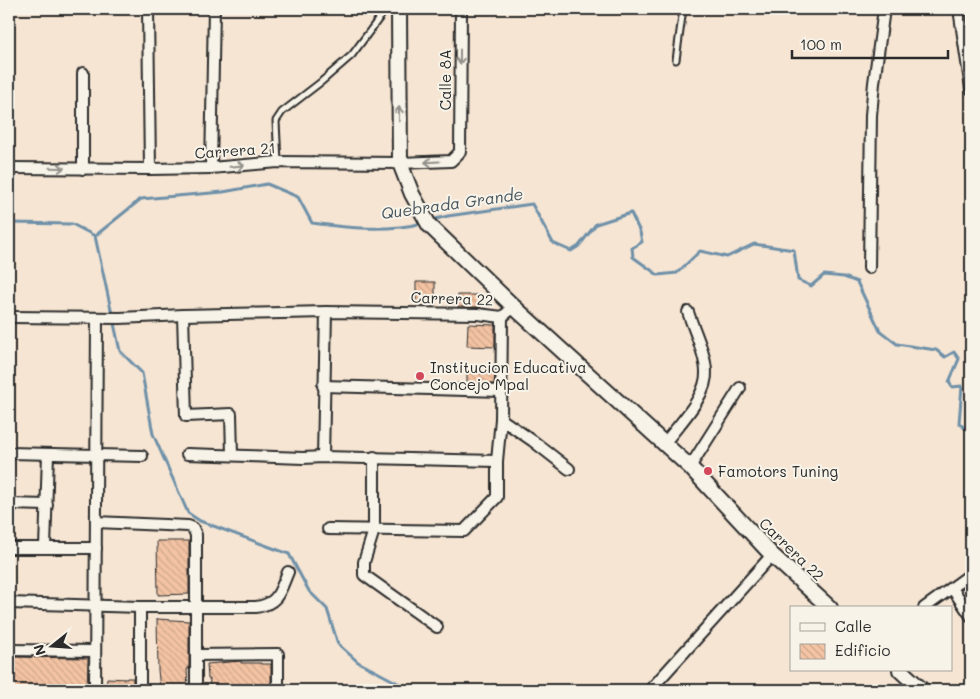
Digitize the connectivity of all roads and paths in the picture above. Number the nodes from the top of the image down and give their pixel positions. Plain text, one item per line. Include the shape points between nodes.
1 (214, 9) edge
2 (386, 9) edge
3 (399, 9) edge
4 (461, 9) edge
5 (683, 9) edge
6 (884, 9) edge
7 (959, 9) edge
8 (148, 10) dead end
9 (676, 60) dead end
10 (83, 73) dead end
11 (971, 89) edge
12 (460, 152) joint
13 (278, 162) junction
14 (400, 163) junction
15 (9, 168) edge
16 (211, 168) junction
17 (83, 169) junction
18 (150, 169) junction
19 (869, 268) dead end
20 (514, 307) junction
21 (326, 312) junction
22 (688, 312) dead end
23 (183, 315) junction
24 (9, 317) edge
25 (502, 317) junction
26 (101, 318) junction
27 (324, 386) junction
28 (740, 388) dead end
29 (501, 391) junction
30 (501, 419) junction
31 (664, 444) junction
32 (9, 453) edge
33 (48, 454) junction
34 (187, 454) dead end
35 (96, 455) junction
36 (232, 455) junction
37 (142, 456) dead end
38 (323, 457) junction
39 (374, 458) junction
40 (497, 461) junction
41 (690, 467) junction
42 (570, 469) dead end
43 (9, 504) edge
44 (46, 505) junction
45 (96, 522) junction
46 (328, 529) dead end
47 (374, 530) junction
48 (9, 548) edge
49 (46, 548) junction
50 (96, 548) junction
51 (772, 555) junction
52 (288, 572) dead end
53 (971, 574) edge
54 (952, 588) junction
55 (9, 603) edge
56 (95, 606) junction
57 (828, 606) edge
58 (927, 606) edge
59 (140, 607) junction
60 (196, 607) junction
61 (971, 616) edge
62 (436, 627) dead end
63 (9, 650) edge
64 (95, 651) junction
65 (196, 655) junction
66 (902, 672) edge
67 (95, 690) edge
68 (140, 690) edge
69 (196, 690) edge
70 (278, 690) edge
71 (650, 690) edge
72 (922, 690) edge

1 - 16 street
2 - 13 lane via 352,55 282,112 276,121
14 -> 3 main road
4 -> 12 street, Calle 8A
5 - 9 lane
6 - 19 street via 871,115
7 - 11 street
8 - 18 street
10 - 17 street
12 -> 14 street, Carrera 21 via 451,161
13 - 14 street, Carrera 21
16 -> 13 street, Carrera 21
14 - 20 main road via 426,221
15 -> 17 street, Carrera 21
16 - 18 street, Carrera 21
17 - 18 street, Carrera 21
20 - 25 street, Carrera 22
20 - 31 main road, Carrera 22
21 - 23 street, Carrera 22
21 - 25 street, Carrera 22
21 - 27 street
22 - 31 street via 706,372 702,395
23 - 26 street, Carrera 22
23 - 36 street via 186,416 231,414
24 - 26 street, Carrera 22
25 - 29 street
26 - 35 street
27 - 29 street
27 - 38 street
28 - 41 street
29 - 30 street
30 - 40 street
30 - 42 street
31 - 41 main road, Carrera 22
32 - 33 street
33 - 35 street
33 - 44 street
34 - 36 street
35 - 37 street
35 - 45 street
36 - 38 street
38 - 39 street
39 - 40 street
39 - 47 street
40 - 47 street via 497,496 464,531
41 - 51 main road, Carrera 22
43 - 44 street
44 - 49 street
45 - 50 street
45 - 60 street via 193,528 196,535
46 - 47 street
47 - 62 street via 364,562 364,575
48 - 49 street
49 - 50 street
50 - 56 street
51 - 57 main road, Carrera 22
51 - 71 street
52 - 60 street via 270,604
53 - 54 street
54 - 58 street
54 - 61 street
55 - 56 street
56 - 59 street
56 - 64 street
59 - 60 street
59 - 68 street
60 - 65 street
63 - 64 street
64 - 67 street
65 - 69 street
65 - 70 street via 278,654
66 - 72 main road

